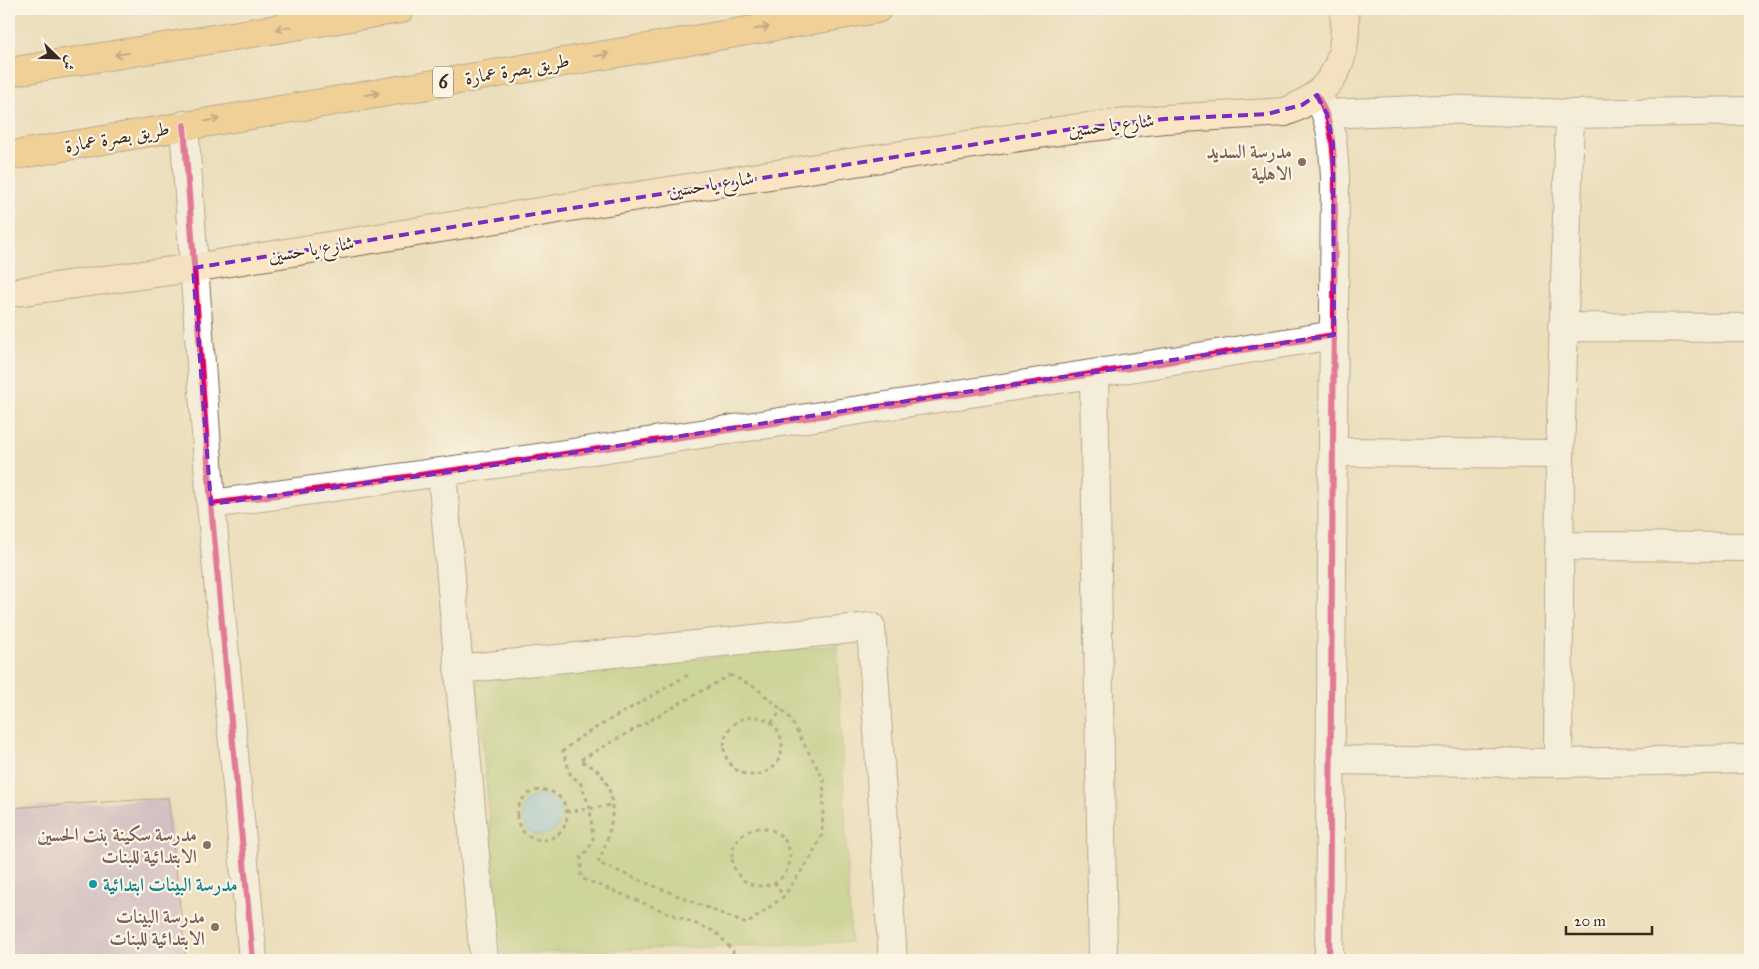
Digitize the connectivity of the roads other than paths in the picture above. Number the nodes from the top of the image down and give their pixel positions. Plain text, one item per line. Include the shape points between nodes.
1 (400, 9) edge
2 (877, 9) edge
3 (1344, 9) edge
4 (9, 72) edge
5 (1322, 105) junction
6 (1750, 111) edge
7 (1570, 114) junction
8 (184, 125) junction
9 (9, 156) edge
10 (193, 268) junction
11 (9, 293) edge
12 (1562, 327) junction
13 (1750, 328) edge
14 (1334, 335) junction
15 (1094, 374) junction
16 (1333, 452) junction
17 (1560, 454) junction
18 (442, 473) junction
19 (211, 504) junction
20 (1559, 546) junction
21 (1750, 547) edge
22 (458, 669) junction
23 (1750, 759) edge
24 (1330, 760) junction
25 (1558, 763) junction
26 (253, 960) edge
27 (484, 960) edge
28 (893, 960) edge
29 (1104, 960) edge
30 (1329, 960) edge

1 -> 4 highway
8 -> 2 highway, طريق بصرة عمارة / 6
3 - 5 main road, شارع يا حسين via 1344,50
5 - 7 street
5 - 10 main road, شارع يا حسين via 1267,114 1164,119 1063,130
5 - 14 street via 1333,144 1335,178
6 - 7 street
7 - 12 street
8 - 9 highway, طريق بصرة عمارة / 6
8 - 10 street
10 - 11 main road, شارع يا حسين
10 - 19 street
12 - 13 street
12 - 17 street
14 - 15 street
14 - 16 street
15 - 18 street
15 - 29 street
16 - 17 street
16 - 24 street
17 - 20 street
18 - 19 street
18 - 22 street
19 - 26 street
20 - 21 street
20 - 25 street
22 - 27 street
22 - 28 street via 871,627
23 - 25 street
24 - 25 street
24 - 30 street

